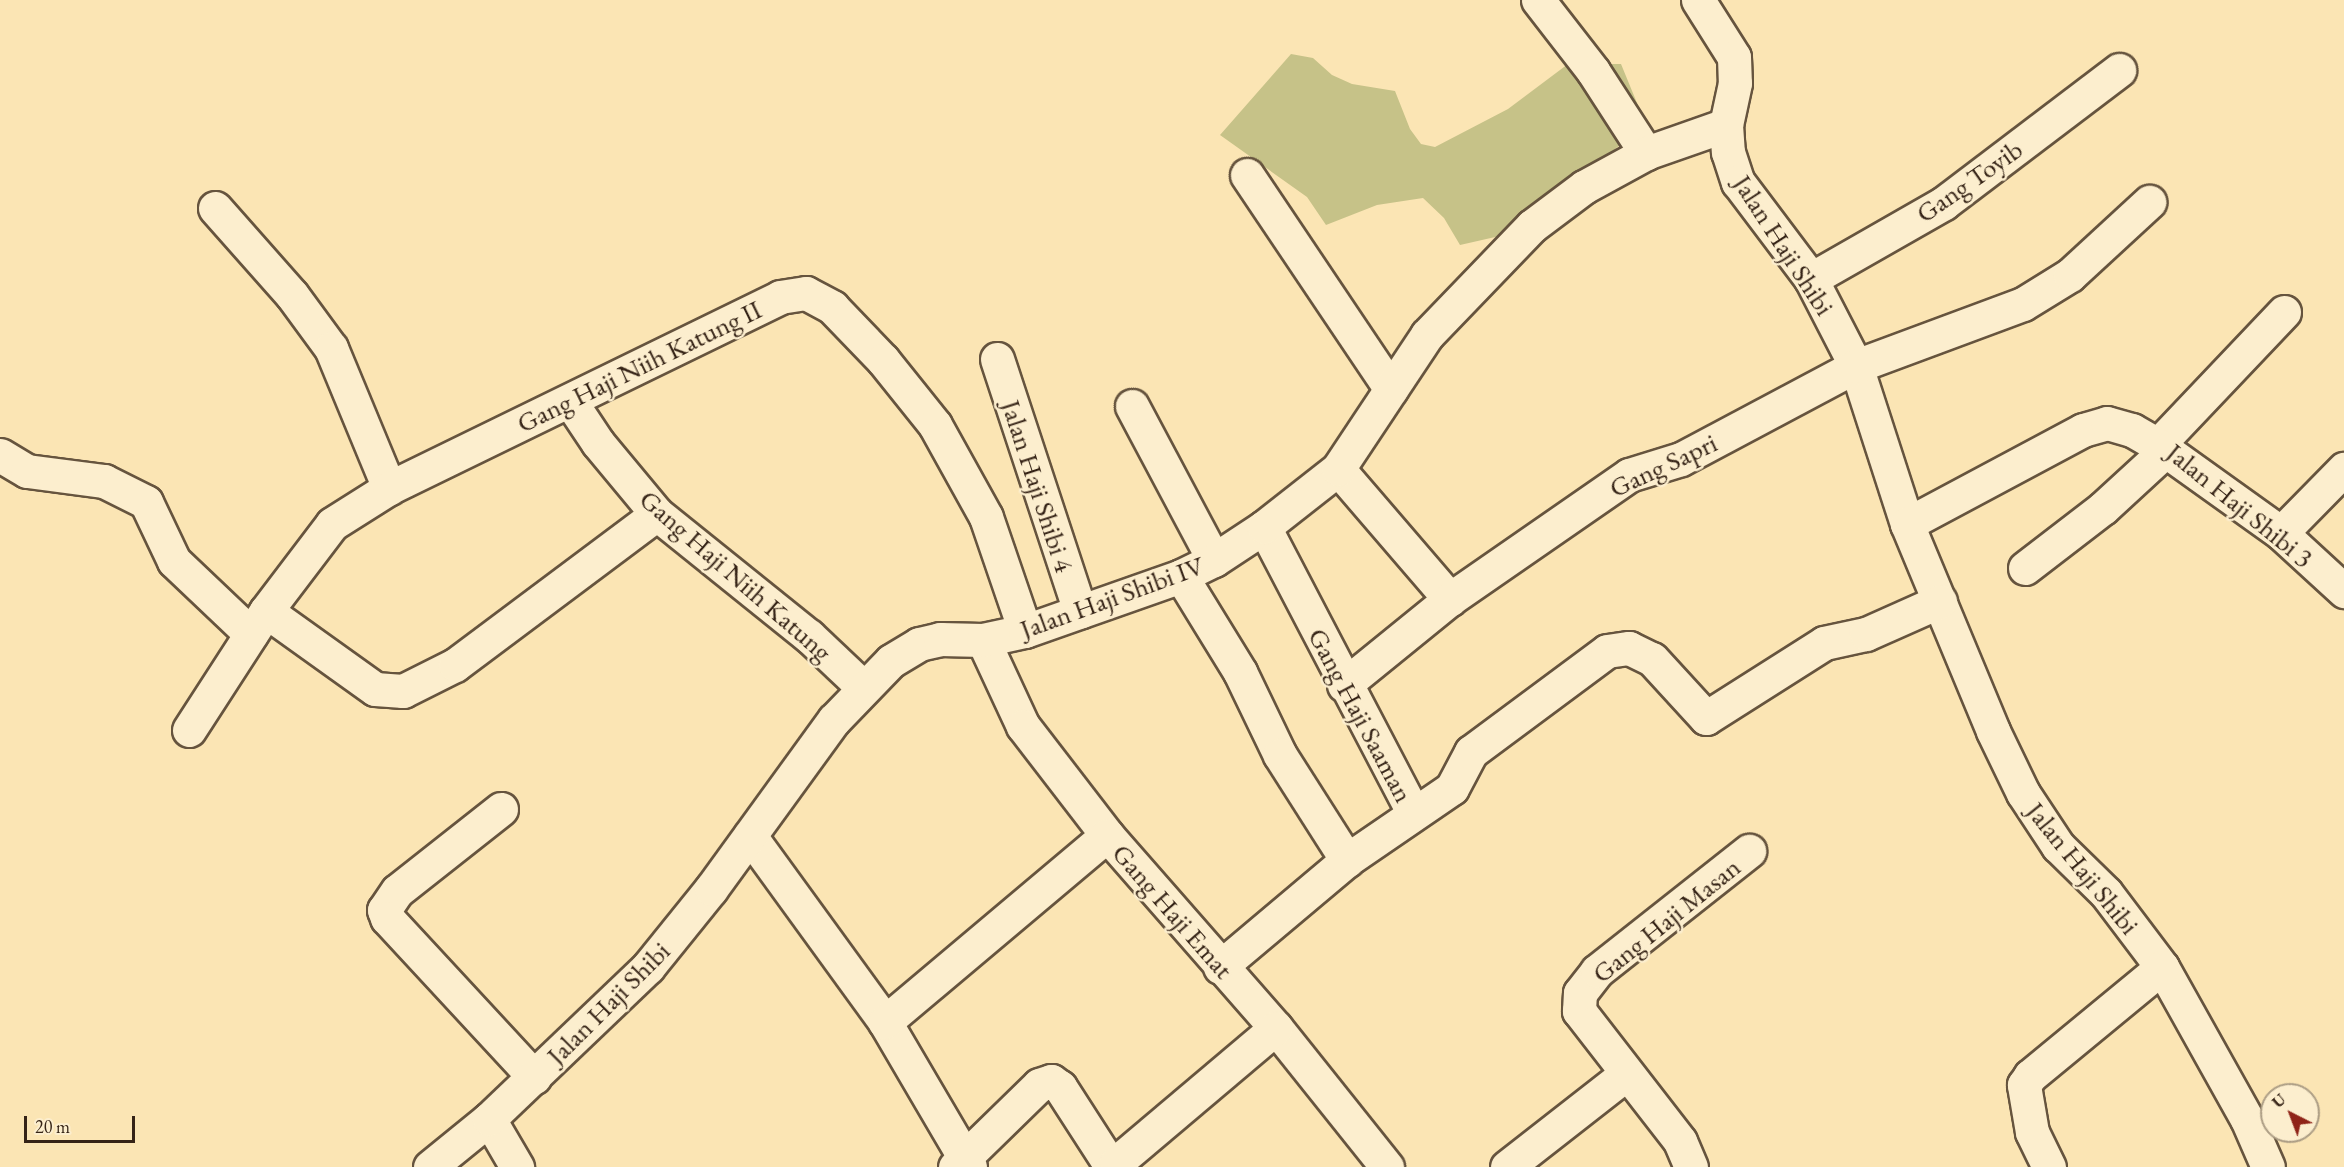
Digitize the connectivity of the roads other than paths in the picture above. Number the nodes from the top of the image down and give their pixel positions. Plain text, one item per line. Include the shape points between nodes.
1 (1538, 0) edge
2 (1698, 0) edge
3 (2119, 70) dead end
4 (1726, 125) junction
5 (1646, 153) junction
6 (1247, 175) dead end
7 (2149, 202) dead end
8 (215, 208) dead end
9 (1811, 279) junction
10 (2284, 312) dead end
11 (997, 359) dead end
12 (1857, 366) junction
13 (1390, 389) junction
14 (570, 401) junction
15 (1132, 406) dead end
16 (2162, 448) junction
17 (0, 455) edge
18 (1338, 469) junction
19 (2344, 469) edge
20 (389, 488) junction
21 (657, 514) junction
22 (1907, 524) junction
23 (1264, 527) junction
24 (2281, 533) junction
25 (1214, 560) junction
26 (2025, 568) dead end
27 (1181, 576) junction
28 (2344, 591) edge
29 (1450, 600) junction
30 (1940, 601) junction
31 (1080, 612) junction
32 (259, 622) junction
33 (1025, 631) junction
34 (983, 640) junction
35 (1344, 685) junction
36 (863, 687) junction
37 (189, 730) dead end
38 (501, 809) dead end
39 (1413, 812) junction
40 (1107, 835) junction
41 (750, 836) junction
42 (1749, 851) dead end
43 (1347, 860) junction
44 (1220, 967) junction
45 (2162, 967) junction
46 (885, 1022) junction
47 (1276, 1028) junction
48 (1626, 1074) junction
49 (534, 1077) junction
50 (489, 1119) junction
51 (963, 1164) edge
52 (430, 1167) edge
53 (517, 1167) edge
54 (1387, 1167) edge
55 (1507, 1167) edge
56 (1690, 1167) edge
57 (2049, 1167) edge
58 (2268, 1167) edge

1 - 5 street via 1593,71
2 - 4 street, Jalan Haji Shibi via 1734,57 1735,83
3 - 9 street, Gang Toyib via 1944,203
4 - 5 street, Jalan Haji Shibi IV
4 - 9 street, Jalan Haji Shibi via 1728,152 1738,183
5 - 13 street, Jalan Haji Shibi IV via 1584,188 1532,226 1427,336
6 - 13 street
7 - 12 street, Gang Sapri via 2047,291 1993,317
8 - 20 street via 292,295 331,348
9 - 12 street, Jalan Haji Shibi
10 - 16 street, Jalan Haji Shibi 3
11 - 31 street, Jalan Haji Shibi 4
12 - 22 street, Jalan Haji Shibi
12 - 29 street, Gang Sapri via 1682,459 1629,475
13 - 18 street, Jalan Haji Shibi IV
14 - 20 street, Gang Haji Niih Katung II
14 - 21 street, Gang Haji Niih Katung via 598,443
14 - 33 street, Gang Haji Niih Katung II via 780,297 806,293 818,297 883,360 935,425 986,517
15 - 25 street
16 - 22 street via 2132,430 2107,423 2083,430
16 - 24 street, Jalan Haji Shibi 3
16 - 26 street via 2103,508
17 - 32 street via 27,471 104,481 146,502 174,561
18 - 23 street, Jalan Haji Shibi IV
18 - 29 street
19 - 24 street
20 - 32 street, Gang Haji Niih Katung II via 332,524
21 - 32 street via 455,665 403,691 375,689
21 - 36 street, Gang Haji Niih Katung via 809,636
22 - 30 street, Jalan Haji Shibi
23 - 25 street, Jalan Haji Shibi IV
23 - 35 street, Gang Haji Saaman
24 - 28 street, Jalan Haji Shibi 3
25 - 27 street, Jalan Haji Shibi IV
27 - 31 street, Jalan Haji Shibi IV
27 - 43 street via 1240,672 1280,755
29 - 35 street, Gang Sapri
30 - 39 street via 1866,634 1824,643 1706,718 1652,659 1629,648 1614,648 1471,752 1452,788
30 - 45 street, Jalan Haji Shibi via 2023,793 2058,846 2106,893
31 - 33 street, Jalan Haji Shibi IV
32 - 37 street, Gang Haji Niih Katung II
33 - 34 street, Jalan Haji Shibi IV
34 - 36 street, Jalan Haji Shibi IV via 940,639 919,644
34 - 40 street, Gang Haji Emat via 1023,726
35 - 39 street, Gang Haji Saaman
36 - 41 street, Jalan Haji Shibi IV
38 - 49 street, Jalan Haji Shibi via 397,891 384,910 387,918
39 - 43 street, Gang Haji Saaman
40 - 44 street, Gang Haji Emat
40 - 46 street
41 - 46 street
41 - 49 street, Jalan Haji Shibi via 648,967
42 - 48 street, Gang Haji Masan via 1597,971 1580,993 1579,1011
43 - 44 street, Gang Haji Saaman
44 - 47 street, Gang Haji Emat
45 - 57 street via 2030,1076 2025,1085 2032,1132
45 - 58 street, Jalan Haji Shibi via 2247,1119
46 - 51 street
47 - 51 street via 1116,1163 1107,1160 1060,1087 1051,1081 1039,1085
47 - 54 street, Gang Haji Emat
48 - 55 street
48 - 56 street, Gang Haji Masan via 1680,1141
49 - 50 street
50 - 52 street
50 - 53 street

